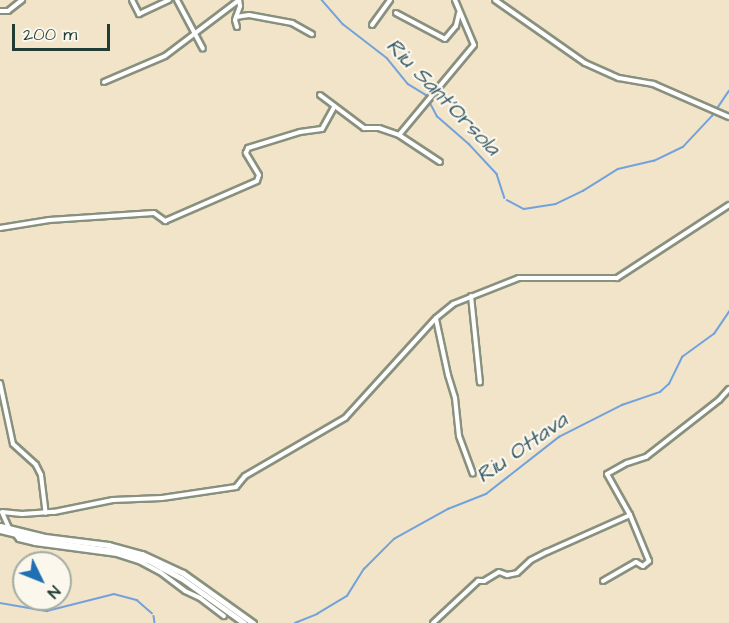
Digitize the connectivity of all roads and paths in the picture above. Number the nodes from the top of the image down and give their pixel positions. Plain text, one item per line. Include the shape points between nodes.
1 (22, 0) edge
2 (132, 0) edge
3 (169, 0) edge
4 (177, 0) edge
5 (239, 0) edge
6 (390, 0) edge
7 (455, 0) edge
8 (495, 0) edge
9 (0, 11) edge
10 (459, 11) junction
11 (396, 13) dead end
12 (236, 17) junction
13 (372, 25) dead end
14 (237, 27) dead end
15 (194, 32) junction
16 (312, 34) dead end
17 (203, 49) dead end
18 (104, 82) dead end
19 (320, 95) dead end
20 (335, 106) junction
21 (729, 117) edge
22 (399, 135) junction
23 (440, 162) dead end
24 (729, 205) edge
25 (0, 228) edge
26 (471, 296) junction
27 (436, 318) junction
28 (0, 383) edge
29 (480, 383) dead end
30 (729, 388) edge
31 (473, 474) dead end
32 (1, 512) edge
33 (46, 513) junction
34 (630, 515) junction
35 (0, 526) edge
36 (9, 528) junction
37 (0, 530) edge
38 (17, 537) junction
39 (160, 572) junction
40 (172, 572) junction
41 (603, 581) dead end
42 (224, 616) dead end
43 (253, 622) edge
44 (244, 623) edge
45 (433, 623) edge

1 - 9 street via 8,11
2 - 3 street via 139,14
4 - 15 street
5 - 12 street
5 - 15 street
6 - 13 street
7 - 10 street
8 - 21 street via 585,63 619,78 653,84
10 - 11 street via 456,26 445,39
10 - 22 street via 474,45
12 - 14 street
12 - 16 street via 249,15 292,23
15 - 17 street
15 - 18 street via 165,56
19 - 20 street
20 - 22 street via 364,128
20 - 25 street via 322,129 248,148 246,153 259,174 257,181 165,221 154,213 49,220
22 - 23 street
24 - 26 street via 617,278 519,278
26 - 27 street
26 - 29 street
27 - 31 street via 455,398 459,436
27 - 33 street via 345,418 245,477 236,487 162,498 113,500
28 - 33 street via 14,444 41,475
30 - 34 street via 646,457 607,474
32 - 33 street
32 - 36 street
34 - 41 street via 649,561 643,566 636,562
34 - 45 street via 547,552 517,573 499,572 478,581
35 - 36 main road
36 - 43 main road via 123,548 156,559 198,582
37 - 38 main road
38 - 39 street via 117,554
38 - 40 main road via 116,551
39 - 40 street
39 - 42 street
40 - 44 main road

